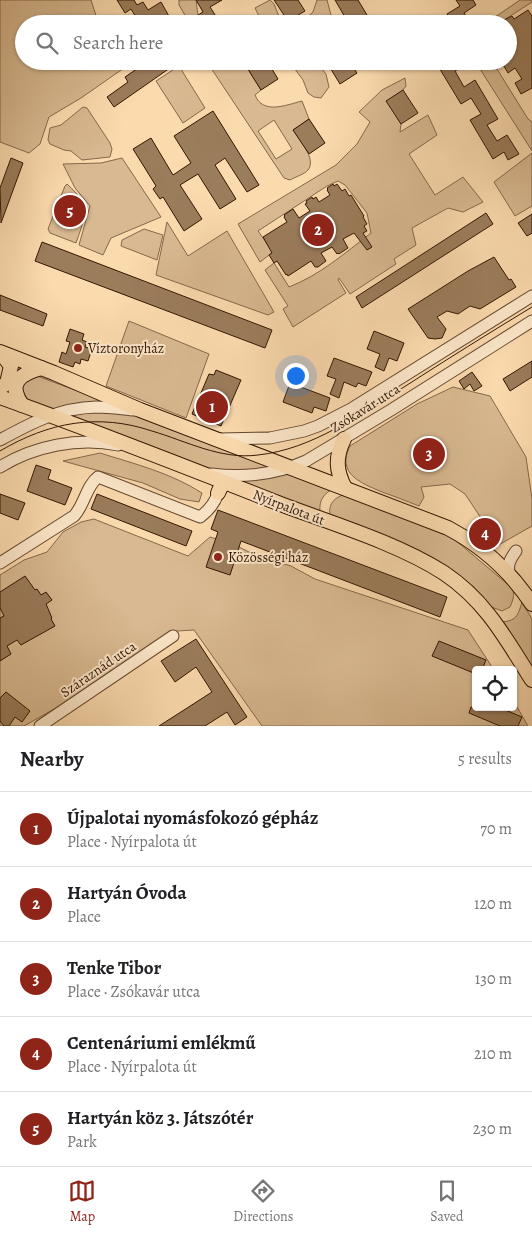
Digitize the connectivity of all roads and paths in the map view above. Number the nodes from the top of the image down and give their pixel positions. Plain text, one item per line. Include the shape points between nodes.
1 (532, 296) edge
2 (532, 321) edge
3 (0, 352) edge
4 (41, 368) junction
5 (0, 388) edge
6 (0, 397) edge
7 (22, 405) junction
8 (140, 410) junction
9 (50, 415) junction
10 (214, 439) junction
11 (344, 439) junction
12 (0, 440) edge
13 (133, 448) junction
14 (0, 467) edge
15 (292, 467) junction
16 (199, 472) junction
17 (221, 487) junction
18 (345, 488) junction
19 (516, 550) dead end
20 (0, 563) edge
21 (510, 575) junction
22 (532, 604) edge
23 (173, 636) dead end
24 (532, 680) edge
25 (40, 726) edge

1 - 10 street, Zsókavár utca via 351,409 318,426 270,438
2 - 11 street, Zsókavár utca
3 - 4 main road
3 - 5 main road via 11,366 7,384
4 - 7 main road via 27,372 18,380 16,393
4 - 8 main road
6 - 7 main road, Nyírpalota út
7 - 9 main road, Nyírpalota út
8 - 9 street via 96,407
8 - 10 main road
9 - 12 street
9 - 13 main road, Nyírpalota út
10 - 15 main road
11 - 15 street, Zsókavár utca
11 - 18 main road via 337,467
13 - 14 street via 106,443 75,443 26,453
13 - 16 main road, Nyírpalota út
15 - 16 street, Zsókavár utca via 232,475
15 - 18 main road
16 - 17 main road, Nyírpalota út
17 - 20 street via 216,500 200,517 98,477 92,481 80,510 74,516
17 - 24 main road, Nyírpalota út via 377,541 444,573 486,610
18 - 21 main road via 467,538
19 - 21 street via 508,565
21 - 22 main road
23 - 25 street, Száraznád utca

